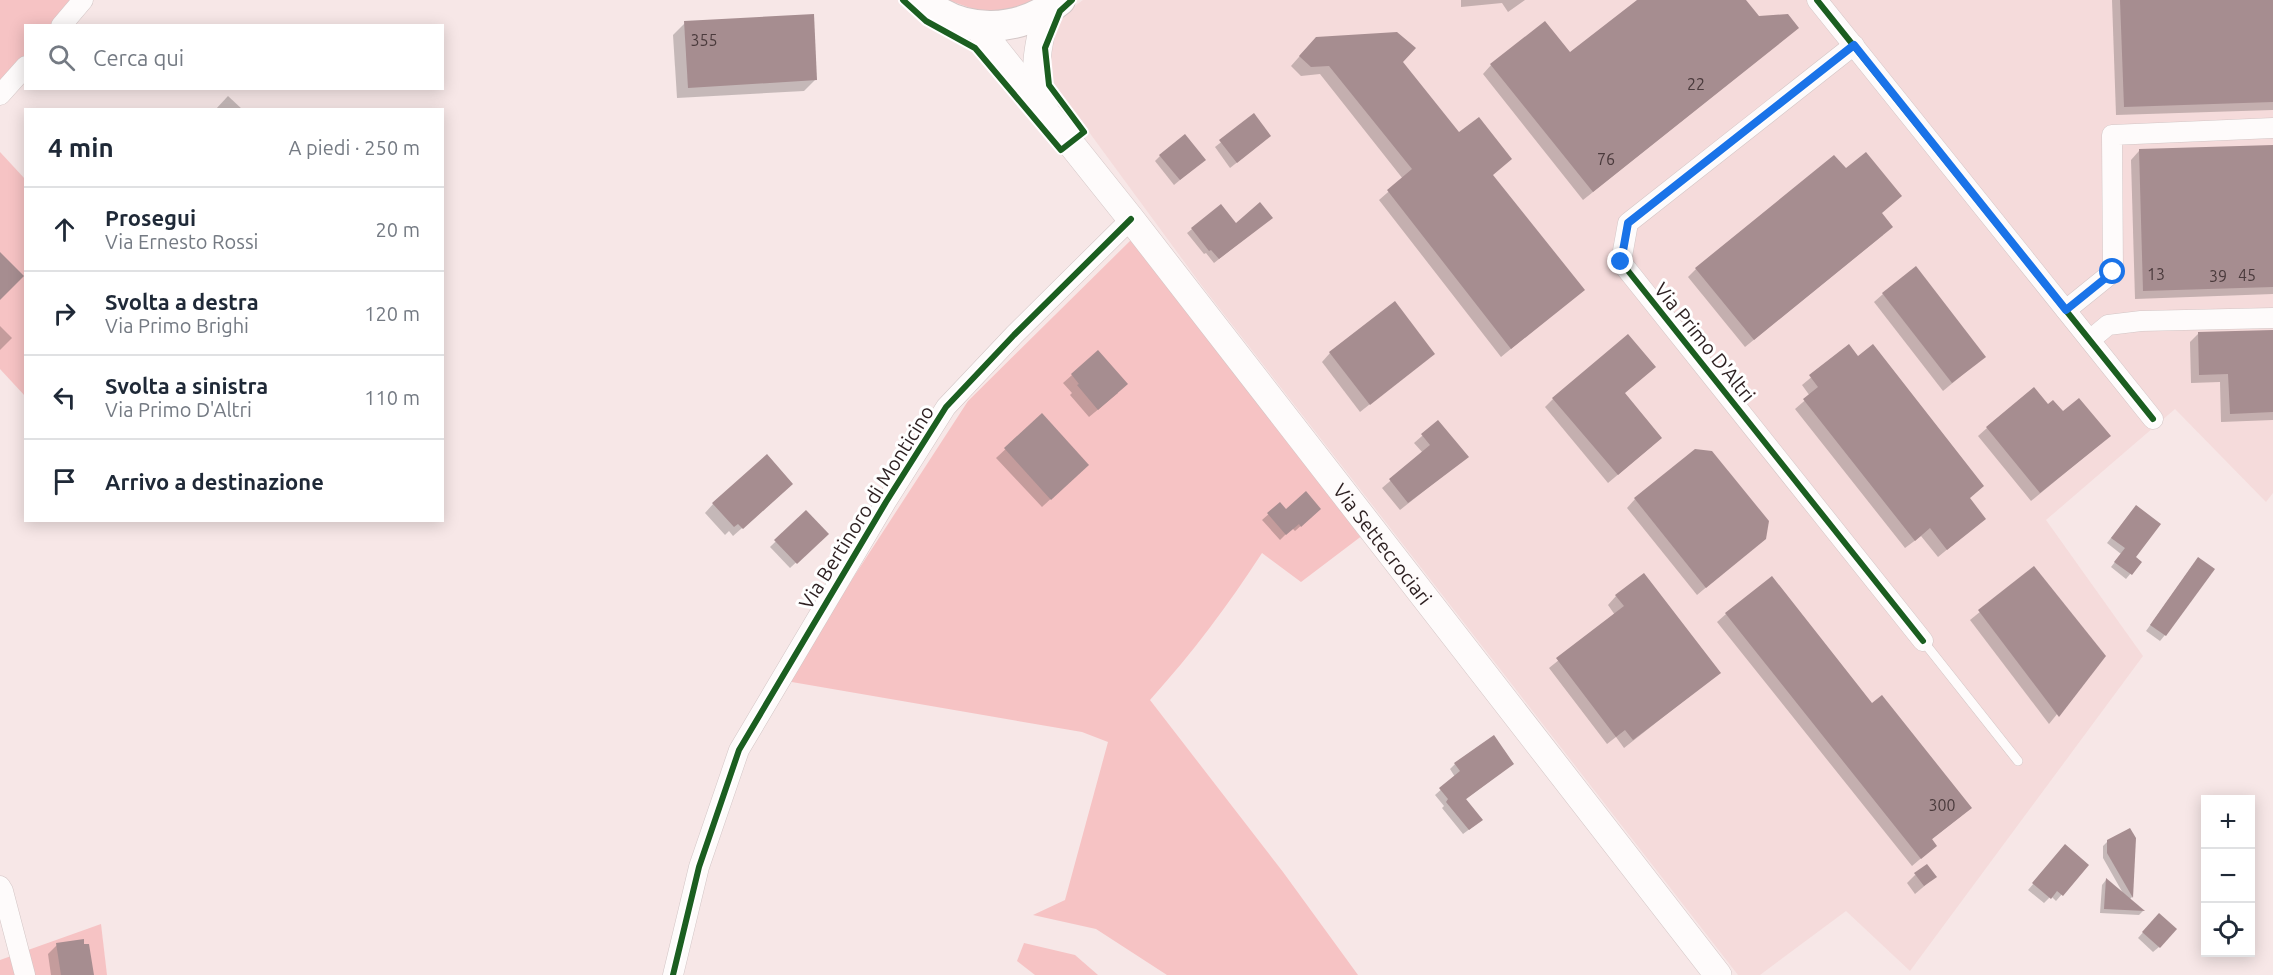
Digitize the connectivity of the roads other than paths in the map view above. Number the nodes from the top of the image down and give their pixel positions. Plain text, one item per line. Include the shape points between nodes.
1 (83, 0) edge
2 (923, 0) edge
3 (1822, 3) edge
4 (1053, 6) edge
5 (63, 24) edge
6 (977, 26) junction
7 (1854, 45) junction
8 (24, 68) edge
9 (0, 95) edge
10 (1048, 115) junction
11 (2273, 128) edge
12 (1131, 219) junction
13 (2066, 310) junction
14 (2273, 318) edge
15 (2090, 340) junction
16 (2153, 419) dead end
17 (1923, 641) joint
18 (2018, 760) dead end
19 (0, 886) edge
20 (25, 975) edge
21 (673, 975) edge
22 (1718, 975) edge

1 - 5 street
2 - 6 main road via 954,20
3 - 7 street
4 - 6 main road via 1013,25
4 - 10 main road, Via Settecrociari via 1036,63 1037,86
6 - 10 main road, Via Settecrociari
7 - 13 street
7 - 17 street, Via Primo D'Altri via 1628,223 1621,262
8 - 9 street
10 - 12 main road, Via Settecrociari
11 - 13 street via 2112,135 2113,272
12 - 21 street, Via Bertinoro di Monticino via 946,407 869,531 739,750 699,867
12 - 22 main road, Via Settecrociari
13 - 15 street
14 - 15 street via 2141,321 2108,325
15 - 16 street
17 - 18 lane
19 - 20 street

